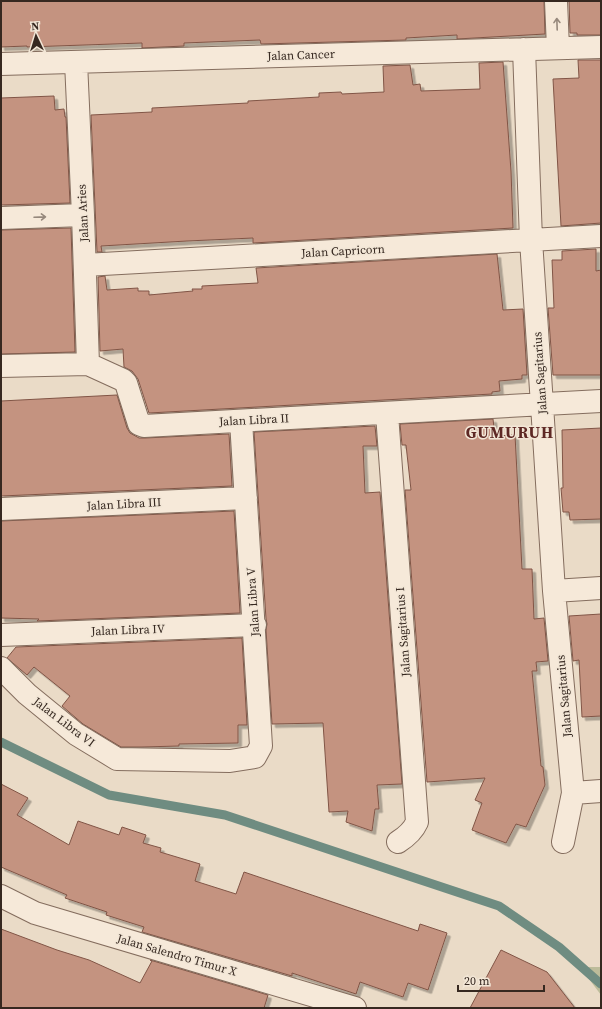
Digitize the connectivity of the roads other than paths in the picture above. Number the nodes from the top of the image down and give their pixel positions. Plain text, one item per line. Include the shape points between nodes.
1 (556, 1) edge
2 (601, 47) edge
3 (558, 48) junction
4 (524, 49) junction
5 (76, 62) junction
6 (1, 64) edge
7 (83, 215) junction
8 (1, 218) edge
9 (601, 236) edge
10 (531, 240) junction
11 (85, 265) junction
12 (88, 364) junction
13 (1, 366) edge
14 (601, 401) edge
15 (542, 405) junction
16 (387, 414) junction
17 (242, 421) junction
18 (246, 498) junction
19 (1, 509) edge
20 (601, 588) edge
21 (554, 591) junction
22 (255, 625) junction
23 (1, 635) edge
24 (1, 668) edge
25 (230, 760) joint
26 (601, 791) edge
27 (573, 793) junction
28 (398, 842) dead end
29 (563, 842) dead end
30 (1, 896) edge
31 (355, 1008) edge

3 -> 1 street
2 - 3 street, Jalan Cancer
3 - 4 street, Jalan Cancer
4 - 5 street, Jalan Cancer
4 - 10 street, Jalan Sagitarius
5 - 6 street, Jalan Cancer
5 - 7 street, Jalan Aries
8 -> 7 street
7 - 11 street, Jalan Aries
9 - 10 street, Jalan Capricorn
10 - 11 street, Jalan Capricorn
10 - 15 street, Jalan Sagitarius
11 - 12 street, Jalan Aries
12 - 13 street, Jalan Libra II
12 - 17 street, Jalan Libra II via 126,383 141,425
14 - 15 street, Jalan Libra II
15 - 16 street, Jalan Libra II
15 - 21 street, Jalan Sagitarius
16 - 17 street, Jalan Libra II
16 - 28 street, Jalan Sagitarius I via 417,822 409,834
17 - 18 street, Jalan Libra V
18 - 19 street, Jalan Libra III
18 - 22 street, Jalan Libra V
20 - 21 street
21 - 27 street, Jalan Sagitarius
22 - 23 street, Jalan Libra IV
22 - 25 street, Jalan Libra V via 261,746 254,757
24 - 25 street, Jalan Libra VI via 76,734 117,759
26 - 27 street
27 - 29 street, Jalan Sagitarius
30 - 31 street, Jalan Salendro Timur X via 35,913

